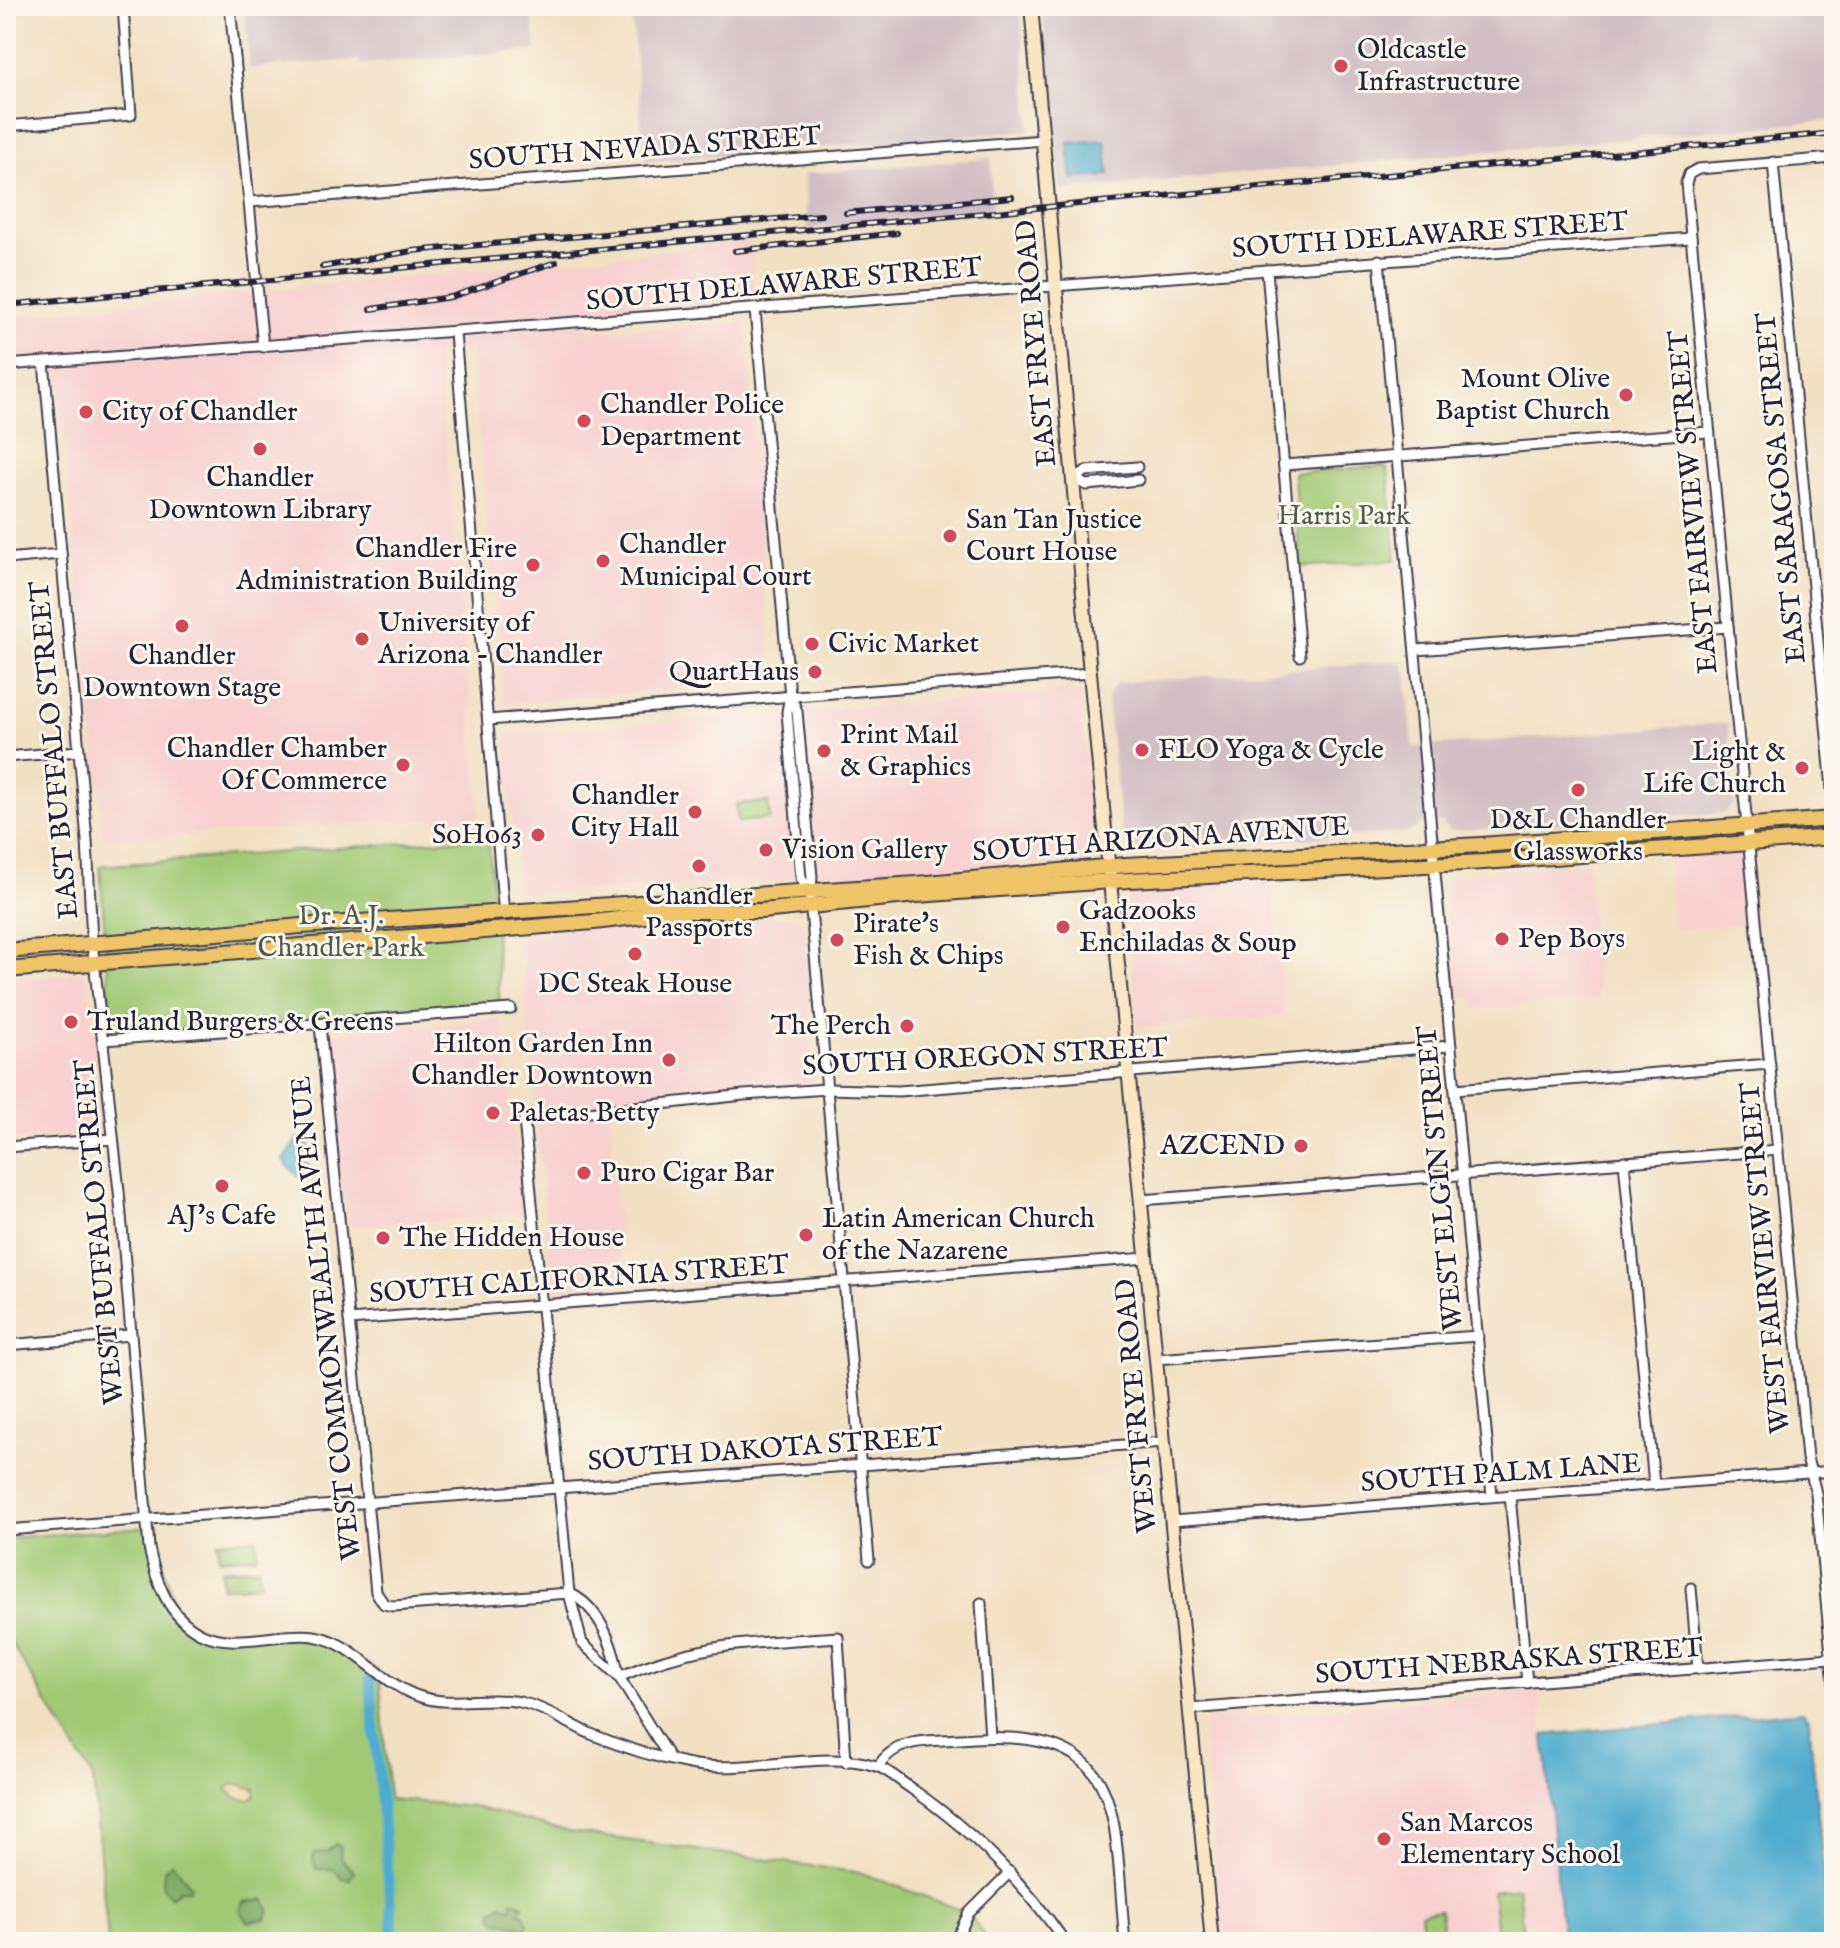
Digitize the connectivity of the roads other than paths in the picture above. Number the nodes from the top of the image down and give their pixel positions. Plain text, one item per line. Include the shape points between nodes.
1 (123, 6) edge
2 (230, 6) edge
3 (1031, 6) edge
4 (6, 126) edge
5 (1044, 140) junction
6 (1834, 158) edge
7 (1773, 162) junction
8 (250, 202) junction
9 (1691, 238) junction
10 (1379, 260) junction
11 (1267, 270) junction
12 (1056, 286) junction
13 (755, 310) junction
14 (455, 333) junction
15 (263, 347) junction
16 (44, 362) junction
17 (6, 365) edge
18 (1708, 432) junction
19 (1399, 456) junction
20 (1284, 465) junction
21 (1137, 467) dead end
22 (1073, 479) junction
23 (1138, 480) dead end
24 (61, 554) junction
25 (6, 559) edge
26 (1728, 627) junction
27 (1416, 650) junction
28 (1300, 656) dead end
29 (1090, 673) junction
30 (790, 695) junction
31 (488, 720) junction
32 (79, 751) junction
33 (6, 757) edge
34 (1834, 810) edge
35 (1834, 819) edge
36 (1747, 826) junction
37 (1834, 837) edge
38 (1748, 843) junction
39 (1433, 856) junction
40 (1205, 860) junction
41 (1164, 863) junction
42 (1110, 874) junction
43 (1207, 876) junction
44 (1165, 878) junction
45 (849, 889) junction
46 (917, 890) junction
47 (810, 900) junction
48 (850, 904) junction
49 (504, 912) junction
50 (505, 929) junction
51 (92, 942) junction
52 (6, 951) edge
53 (97, 960) junction
54 (6, 970) edge
55 (511, 1009) dead end
56 (320, 1025) junction
57 (104, 1040) junction
58 (1450, 1046) junction
59 (1770, 1064) junction
60 (1129, 1073) junction
61 (827, 1089) junction
62 (1455, 1089) junction
63 (113, 1139) junction
64 (6, 1147) edge
65 (1778, 1150) junction
66 (1624, 1161) junction
67 (1463, 1173) junction
68 (1141, 1200) junction
69 (1147, 1258) junction
70 (844, 1281) junction
71 (541, 1305) junction
72 (349, 1320) junction
73 (131, 1335) junction
74 (1478, 1336) junction
75 (6, 1345) edge
76 (1156, 1359) junction
77 (1164, 1442) junction
78 (861, 1465) junction
79 (1834, 1471) edge
80 (1811, 1473) junction
81 (1654, 1485) junction
82 (559, 1488) junction
83 (1510, 1495) junction
84 (1492, 1496) junction
85 (368, 1504) junction
86 (148, 1519) junction
87 (1172, 1521) junction
88 (6, 1530) edge
89 (869, 1560) dead end
90 (1691, 1588) dead end
91 (569, 1593) junction
92 (981, 1603) dead end
93 (1831, 1658) junction
94 (1698, 1669) junction
95 (619, 1677) junction
96 (1527, 1683) junction
97 (1834, 1686) edge
98 (1190, 1709) junction
99 (990, 1737) junction
100 (670, 1759) junction
101 (846, 1762) junction
102 (878, 1766) junction
103 (1010, 1872) junction
104 (955, 1942) edge
105 (1065, 1942) edge
106 (1125, 1942) edge
107 (1212, 1942) edge

1 - 4 street via 131,115
2 - 8 street
3 - 5 street, EAST FRYE ROAD
5 - 8 street, SOUTH NEVADA STREET
5 - 12 street, EAST FRYE ROAD
6 - 7 street
7 - 9 street, EAST FAIRVIEW STREET via 1689,174
7 - 34 street, EAST SARAGOSA STREET
8 - 15 street
9 - 10 street, SOUTH DELAWARE STREET
9 - 18 street, EAST FAIRVIEW STREET
10 - 11 street, SOUTH DELAWARE STREET
10 - 19 street, WEST ELGIN STREET
11 - 12 street, SOUTH DELAWARE STREET
11 - 20 street
12 - 13 street, SOUTH DELAWARE STREET
12 - 22 street, EAST FRYE ROAD
13 - 14 street, SOUTH DELAWARE STREET
13 - 30 street
14 - 15 street, SOUTH DELAWARE STREET
14 - 31 street
15 - 16 street, SOUTH DELAWARE STREET
16 - 17 street, SOUTH DELAWARE STREET
16 - 24 street, EAST BUFFALO STREET
18 - 19 street
18 - 26 street, EAST FAIRVIEW STREET
19 - 20 street
19 - 27 street, WEST ELGIN STREET
20 - 28 street
21 - 22 street via 1086,471
22 - 23 street via 1087,485
22 - 29 street, EAST FRYE ROAD
24 - 25 street
24 - 32 street, EAST BUFFALO STREET
26 - 27 street
26 - 36 street, EAST FAIRVIEW STREET
27 - 39 street, WEST ELGIN STREET
29 - 30 street
29 - 42 street, EAST FRYE ROAD
30 - 31 street
30 - 47 street via 797,711
31 - 49 street
32 - 33 street
32 - 51 street, EAST BUFFALO STREET
35 - 36 main road, SOUTH ARIZONA AVENUE
36 - 38 street, WEST FAIRVIEW STREET
36 - 39 main road, SOUTH ARIZONA AVENUE
37 - 38 main road, SOUTH ARIZONA AVENUE
38 - 39 main road, SOUTH ARIZONA AVENUE
38 - 59 street, WEST FAIRVIEW STREET
39 - 40 main road, SOUTH ARIZONA AVENUE
39 - 43 main road, SOUTH ARIZONA AVENUE
39 - 58 street, WEST ELGIN STREET
40 - 41 main road, SOUTH ARIZONA AVENUE
40 - 43 main road
41 - 42 main road, SOUTH ARIZONA AVENUE
41 - 44 main road
42 - 44 main road, SOUTH ARIZONA AVENUE
42 - 46 main road, SOUTH ARIZONA AVENUE
42 - 60 street, WEST FRYE ROAD
43 - 44 main road, SOUTH ARIZONA AVENUE
45 - 46 main road, SOUTH ARIZONA AVENUE
45 - 47 main road, SOUTH ARIZONA AVENUE
45 - 48 main road
46 - 48 main road, SOUTH ARIZONA AVENUE
47 - 48 main road, SOUTH ARIZONA AVENUE
47 - 49 main road, SOUTH ARIZONA AVENUE
47 - 50 main road, SOUTH ARIZONA AVENUE via 742,913 685,911
47 - 61 street
49 - 50 street
49 - 51 main road, SOUTH ARIZONA AVENUE
50 - 53 main road, SOUTH ARIZONA AVENUE
51 - 52 main road, SOUTH ARIZONA AVENUE
51 - 53 street, WEST BUFFALO STREET
53 - 54 main road, SOUTH ARIZONA AVENUE
53 - 57 street, WEST BUFFALO STREET
55 - 56 street
56 - 57 street
56 - 72 street, WEST COMMONWEALTH AVENUE
57 - 63 street, WEST BUFFALO STREET
58 - 60 street, SOUTH OREGON STREET
58 - 62 street, WEST ELGIN STREET
59 - 62 street
59 - 65 street, WEST FAIRVIEW STREET
60 - 61 street, SOUTH OREGON STREET via 899,1091
60 - 68 street, WEST FRYE ROAD
61 - 70 street
61 - 71 street, SOUTH OREGON STREET via 524,1119
62 - 67 street, WEST ELGIN STREET
63 - 64 street
63 - 73 street, WEST BUFFALO STREET
65 - 66 street
65 - 80 street, WEST FAIRVIEW STREET
66 - 67 street
66 - 81 street
67 - 68 street
67 - 74 street, WEST ELGIN STREET
68 - 69 street, WEST FRYE ROAD
69 - 70 street, SOUTH CALIFORNIA STREET
69 - 76 street, WEST FRYE ROAD
70 - 71 street, SOUTH CALIFORNIA STREET
70 - 78 street
71 - 72 street, SOUTH CALIFORNIA STREET
71 - 82 street
72 - 85 street, WEST COMMONWEALTH AVENUE
73 - 75 street
73 - 86 street, WEST BUFFALO STREET
74 - 76 street
74 - 84 street, WEST ELGIN STREET
76 - 77 street, WEST FRYE ROAD
77 - 78 street, SOUTH DAKOTA STREET
77 - 87 street, WEST FRYE ROAD
78 - 82 street, SOUTH DAKOTA STREET
78 - 89 street
79 - 80 street, SOUTH PALM LANE
80 - 81 street, SOUTH PALM LANE
80 - 93 street, WEST FAIRVIEW STREET
81 - 83 street, SOUTH PALM LANE
82 - 85 street, SOUTH DAKOTA STREET
82 - 91 street
83 - 84 street, SOUTH PALM LANE
83 - 96 street
84 - 87 street, SOUTH PALM LANE
85 - 86 street, SOUTH DAKOTA STREET
85 - 91 street, WEST COMMONWEALTH AVENUE via 376,1592 384,1604
86 - 88 street, SOUTH DAKOTA STREET
86 - 100 street, WEST BUFFALO STREET via 160,1589 178,1616 202,1634 246,1639 316,1636 345,1648 391,1684 416,1696 441,1703 519,1702 607,1741
87 - 98 street, WEST FRYE ROAD
90 - 94 street
91 - 95 street via 582,1643
91 - 95 street via 583,1599 598,1619 615,1654
92 - 99 street
93 - 94 street, SOUTH NEBRASKA STREET
93 - 97 street, WEST FAIRVIEW STREET
94 - 96 street, SOUTH NEBRASKA STREET
95 - 100 street
95 - 101 street via 699,1648 838,1637
96 - 98 street, SOUTH NEBRASKA STREET
98 - 107 street, WEST FRYE ROAD
99 - 102 street via 906,1744 889,1750
99 - 106 street via 1041,1740 1088,1765 1112,1808
100 - 101 street, WEST BUFFALO STREET via 714,1767
101 - 102 street, WEST BUFFALO STREET
102 - 103 street via 928,1801
103 - 104 street via 969,1913
103 - 105 street

